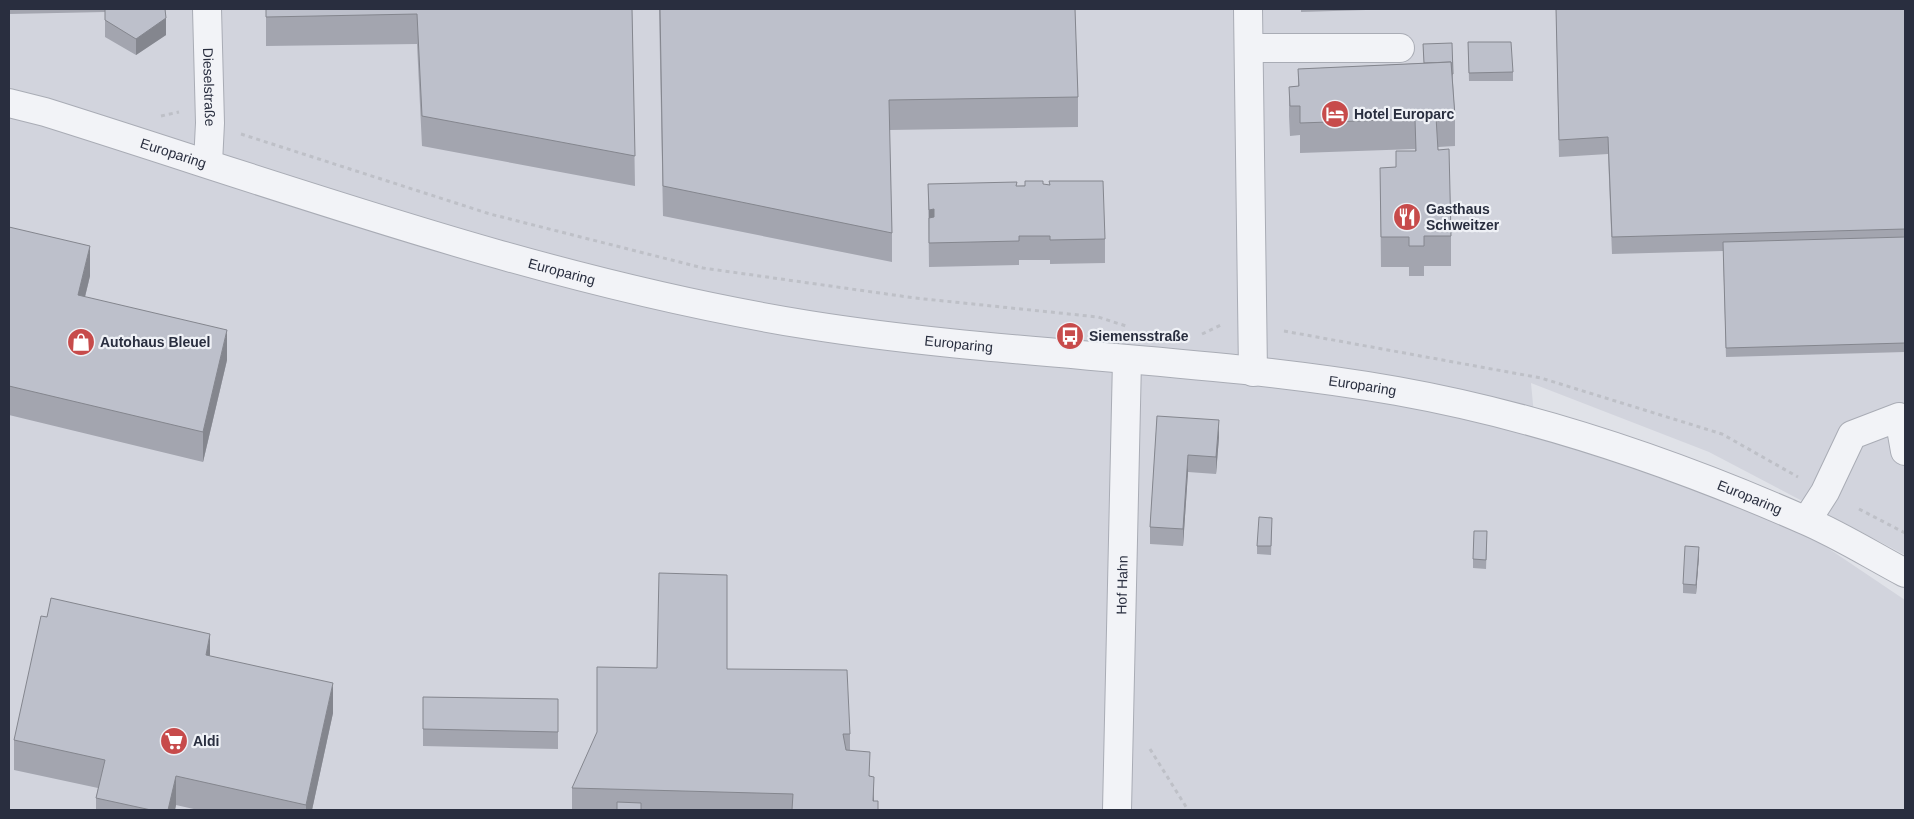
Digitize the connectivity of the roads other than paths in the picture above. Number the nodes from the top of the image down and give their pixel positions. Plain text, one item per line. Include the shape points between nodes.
1 (207, 9) edge
2 (1248, 9) edge
3 (1248, 48) junction
4 (1400, 48) dead end
5 (9, 103) edge
6 (208, 163) junction
7 (1127, 360) junction
8 (1253, 372) junction
9 (1902, 417) edge
10 (1905, 451) edge
11 (1806, 520) junction
12 (1905, 573) edge
13 (1117, 810) edge

1 - 6 street, Dieselstraße
2 - 3 street
3 - 4 street
3 - 8 street
5 - 6 street, Europaring
6 - 7 street, Europaring via 450,242 689,304 923,341
7 - 8 street, Europaring
7 - 13 street, Hof Hahn
8 - 11 street, Europaring via 1397,391 1539,422 1670,465
9 - 10 street
9 - 11 street via 1852,435 1825,492
11 - 12 street, Europaring

